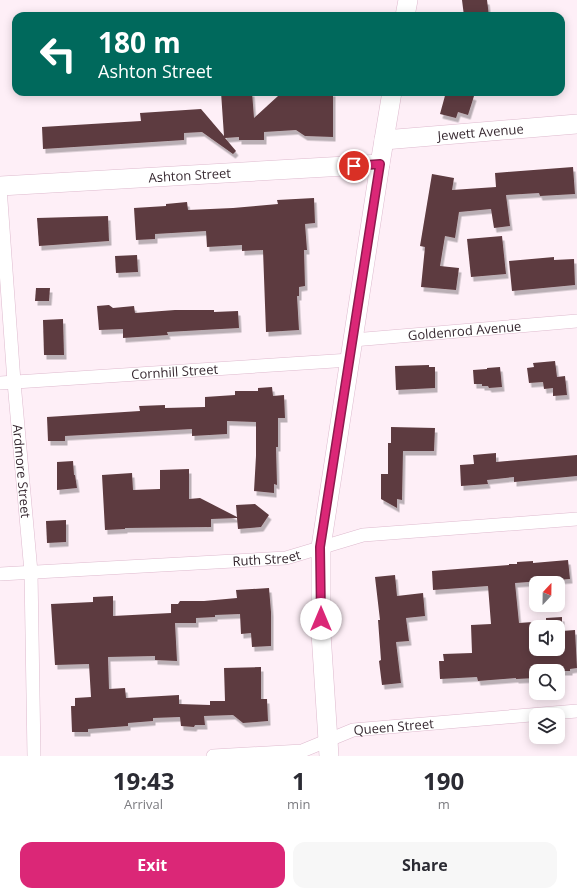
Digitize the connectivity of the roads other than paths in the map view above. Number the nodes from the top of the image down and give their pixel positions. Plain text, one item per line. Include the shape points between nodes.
1 (408, 0) edge
2 (406, 12) edge
3 (391, 96) edge
4 (577, 124) edge
5 (384, 140) junction
6 (380, 164) junction
7 (0, 187) edge
8 (577, 321) edge
9 (353, 340) junction
10 (350, 360) junction
11 (0, 382) edge
12 (14, 382) junction
13 (577, 519) edge
14 (320, 547) junction
15 (31, 572) junction
16 (0, 574) edge
17 (577, 711) edge
18 (328, 748) edge
19 (34, 756) edge
20 (213, 756) edge

1 - 2 main road
3 - 5 main road
4 - 5 main road, Jewett Avenue
5 - 6 main road
6 - 7 main road, Ashton Street
6 - 9 main road
7 - 12 street, Ardmore Street
8 - 9 street, Goldenrod Avenue
9 - 10 main road
10 - 12 street, Cornhill Street
10 - 14 main road
11 - 12 street, Cornhill Street
12 - 15 street, Ardmore Street
13 - 14 street, Ruth Street via 363,535
14 - 15 street, Ruth Street via 286,558
14 - 18 main road via 321,634
15 - 16 street, Ruth Street
15 - 19 street, Ardmore Street
17 - 18 street, Queen Street via 353,730
18 - 20 street, Queen Street

